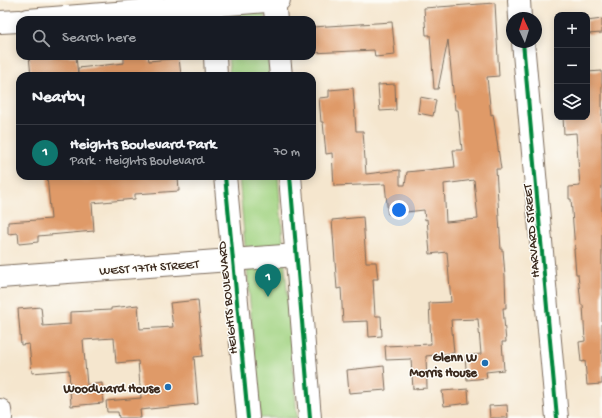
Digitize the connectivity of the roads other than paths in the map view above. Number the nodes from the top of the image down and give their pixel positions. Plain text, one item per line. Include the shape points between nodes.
1 (274, 0) edge
2 (279, 0) edge
3 (519, 0) edge
4 (211, 8) edge
5 (520, 12) edge
6 (89, 16) edge
7 (276, 16) edge
8 (16, 21) edge
9 (0, 22) edge
10 (524, 48) edge
11 (215, 60) edge
12 (279, 60) edge
13 (216, 72) edge
14 (281, 72) edge
15 (225, 180) edge
16 (290, 180) edge
17 (297, 256) junction
18 (232, 260) junction
19 (0, 277) edge
20 (0, 410) edge
21 (1, 418) edge
22 (248, 418) edge
23 (310, 418) edge
24 (557, 418) edge

1 - 2 street
1 - 4 street
1 - 7 street
3 - 5 street
4 - 6 street
8 - 9 street
10 - 24 street, HARVARD STREET
11 - 13 street
12 - 14 street
15 - 18 street, HEIGHTS BOULEVARD
16 - 17 street
17 - 18 street, WEST 17TH STREET
17 - 23 street
18 - 19 street, WEST 17TH STREET
18 - 22 street, HEIGHTS BOULEVARD
20 - 21 street

